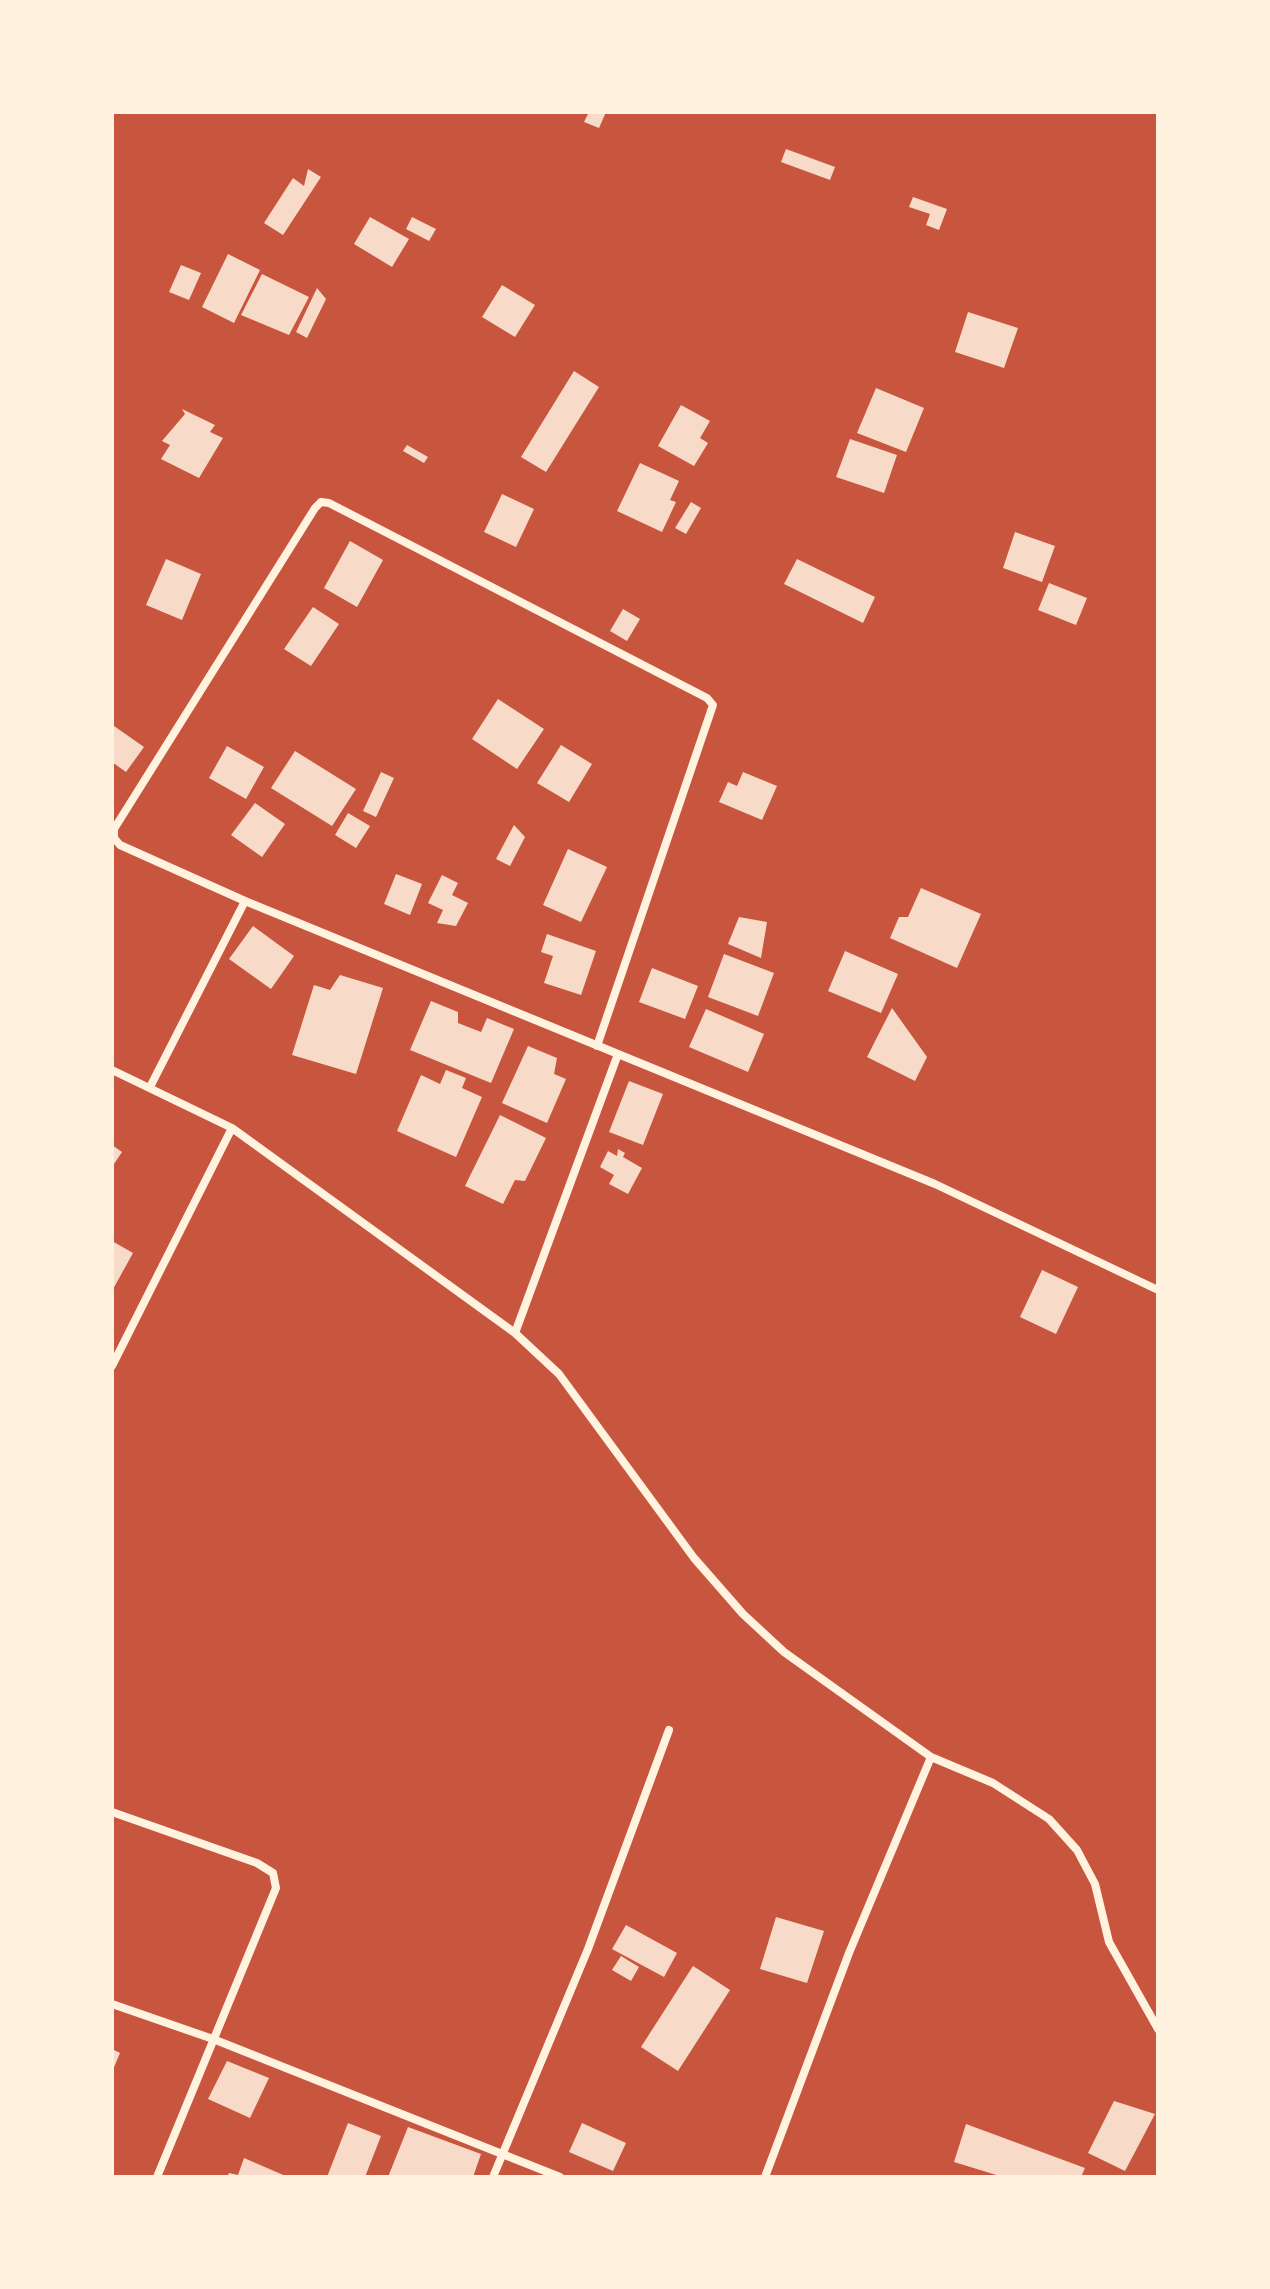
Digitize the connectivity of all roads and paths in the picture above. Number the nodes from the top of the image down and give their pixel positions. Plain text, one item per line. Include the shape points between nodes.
1 (245, 901) junction
2 (597, 1046) junction
3 (618, 1054) junction
4 (112, 1070) edge
5 (150, 1087) junction
6 (232, 1128) junction
7 (1158, 1290) edge
8 (515, 1333) junction
9 (112, 1366) edge
10 (669, 1730) dead end
11 (931, 1757) junction
12 (112, 1812) edge
13 (112, 2004) edge
14 (1158, 2029) edge
15 (213, 2039) junction
16 (503, 2152) junction
17 (157, 2177) edge
18 (493, 2177) edge
19 (560, 2177) edge
20 (765, 2177) edge

1 - 2 street
1 - 2 street via 120,845 114,829 315,508 329,503 713,705
1 - 5 street
2 - 3 street
3 - 7 street via 935,1184
3 - 8 street
4 - 5 street
5 - 6 street
6 - 8 street
6 - 9 street
8 - 11 street via 559,1374 694,1558 743,1614 823,1683
10 - 16 street via 588,1949
11 - 14 street via 993,1783 1037,1811 1077,1850 1095,1884 1109,1942
11 - 20 street via 849,1953
12 - 15 street via 273,1873 276,1888
13 - 15 street
15 - 16 street
15 - 17 street
16 - 18 street
16 - 19 street

